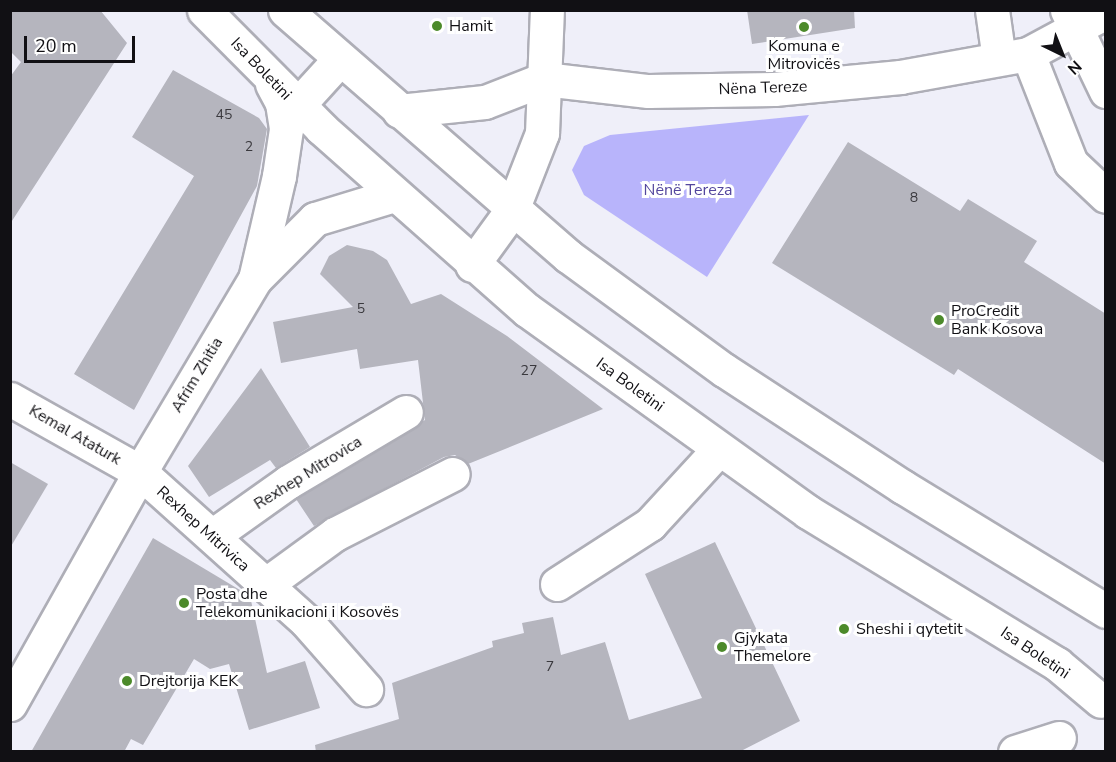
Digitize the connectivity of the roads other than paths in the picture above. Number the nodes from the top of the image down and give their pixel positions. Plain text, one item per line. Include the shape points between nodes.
1 (204, 10) edge
2 (285, 10) edge
3 (547, 10) edge
4 (992, 10) edge
5 (1106, 12) edge
6 (1070, 19) edge
7 (1014, 57) junction
8 (339, 60) junction
9 (269, 77) junction
10 (544, 79) junction
11 (1106, 91) edge
12 (297, 106) junction
13 (399, 111) junction
14 (394, 195) junction
15 (1106, 196) edge
16 (512, 210) junction
17 (472, 265) junction
18 (255, 279) junction
19 (10, 399) edge
20 (406, 412) dead end
21 (719, 449) junction
22 (140, 472) junction
23 (453, 474) dead end
24 (212, 536) junction
25 (557, 584) dead end
26 (265, 585) junction
27 (1106, 611) edge
28 (366, 689) dead end
29 (1104, 700) edge
30 (10, 704) edge
31 (1059, 738) dead end
32 (1015, 752) edge

1 - 9 street, Isa Boletini
2 - 8 street
3 - 10 street
4 - 7 street
5 - 6 street, Nëna Tereze
6 - 7 street, Nëna Tereze
6 - 11 street
7 - 10 street, Nëna Tereze via 900,77 774,89 648,91
7 - 15 street via 1071,163
8 - 12 street
8 - 13 street
9 - 12 street, Isa Boletini
9 - 18 street, Afrim Zhitia via 282,103 286,129
10 - 13 street via 485,102
10 - 16 street via 542,134
12 - 14 street, Isa Boletini
13 - 16 street
14 - 17 street, Isa Boletini
14 - 18 street, Afrim Zhitia via 315,219
16 - 17 street
16 - 27 street via 724,370 903,487
17 - 21 street, Isa Boletini via 527,310
18 - 22 street, Afrim Zhitia
19 - 22 street, Kemal Ataturk
20 - 24 street, Rexhep Mitrovica via 288,482
21 - 25 street via 650,524
21 - 29 street, Isa Boletini via 808,512 1057,664
22 - 24 street, Rexhep Mitrivica
22 - 30 street, Afrim Zhitia
23 - 26 street via 335,534
24 - 26 street, Rexhep Mitrivica
26 - 28 street, Rexhep Mitrivica via 306,621
31 - 32 street

